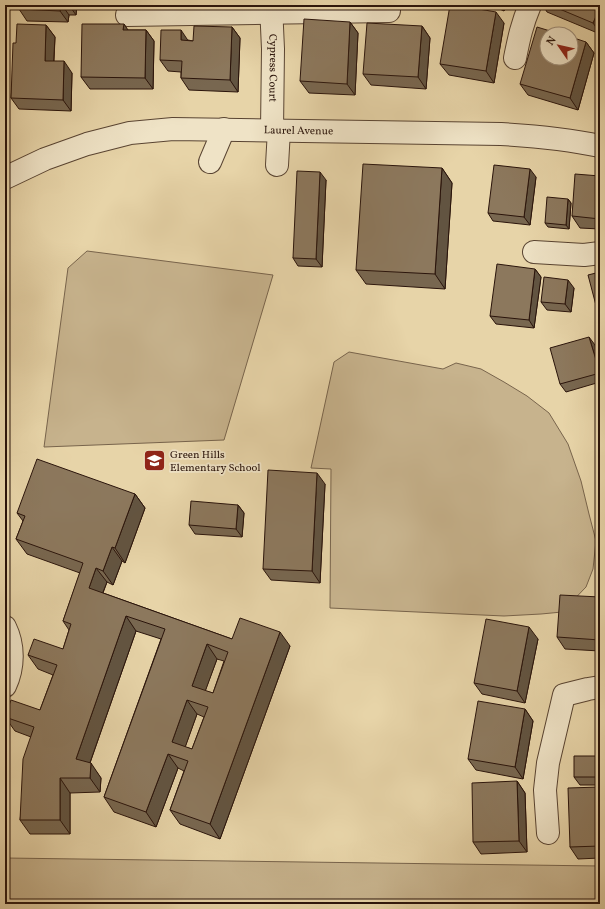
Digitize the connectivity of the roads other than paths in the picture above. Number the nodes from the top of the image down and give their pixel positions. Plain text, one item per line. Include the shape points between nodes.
1 (530, 5) edge
2 (271, 9) edge
3 (389, 11) dead end
4 (127, 15) dead end
5 (515, 58) dead end
6 (224, 129) junction
7 (276, 130) junction
8 (600, 146) edge
9 (210, 162) dead end
10 (278, 165) dead end
11 (5, 178) edge
12 (534, 252) dead end
13 (600, 253) edge
14 (5, 627) edge
15 (5, 686) edge
16 (600, 687) edge
17 (548, 833) dead end

1 - 5 street
2 - 3 street
2 - 4 street
2 - 7 street, Cypress Court
6 - 7 street, Laurel Avenue
6 - 9 street
6 - 11 street, Laurel Avenue via 173,128 130,133 87,144 45,159
7 - 8 street, Laurel Avenue via 501,134 540,136
7 - 10 street, Cypress Court
12 - 13 street via 584,255
14 - 15 street via 12,658
16 - 17 street via 564,695 548,763 545,790

